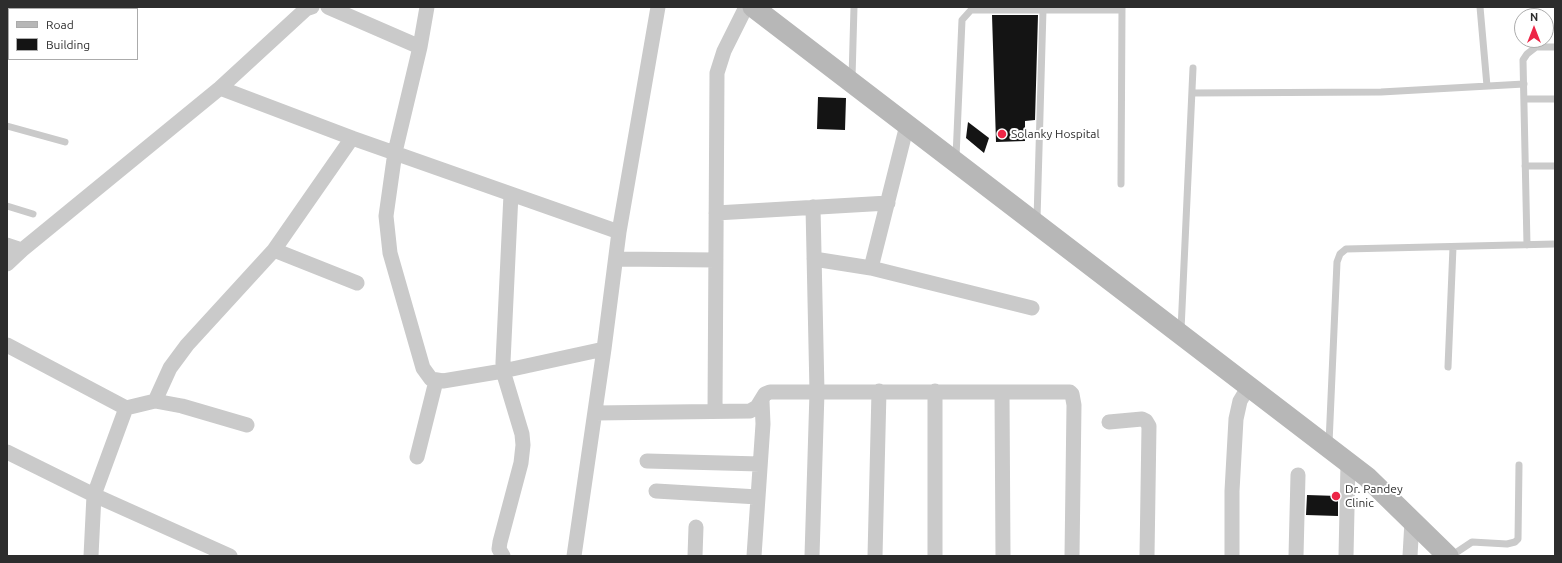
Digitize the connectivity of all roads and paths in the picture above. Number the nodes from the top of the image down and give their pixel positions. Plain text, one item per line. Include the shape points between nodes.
1 (312, 7) edge
2 (328, 7) edge
3 (427, 7) edge
4 (658, 7) edge
5 (746, 7) edge
6 (753, 7) edge
7 (854, 7) edge
8 (1480, 7) edge
9 (1024, 9) edge
10 (1122, 9) edge
11 (1043, 10) junction
12 (420, 47) junction
13 (1555, 47) edge
14 (1193, 68) dead end
15 (852, 82) junction
16 (1524, 84) junction
17 (1487, 86) junction
18 (220, 88) junction
19 (1192, 93) junction
20 (1524, 99) junction
21 (1555, 99) edge
22 (907, 125) junction
23 (7, 126) edge
24 (352, 138) junction
25 (65, 142) dead end
26 (395, 152) junction
27 (956, 162) junction
28 (1525, 166) junction
29 (1555, 166) edge
30 (1121, 184) dead end
31 (511, 194) junction
32 (888, 203) junction
33 (7, 206) edge
34 (813, 207) junction
35 (716, 213) junction
36 (33, 214) dead end
37 (1036, 223) junction
38 (619, 232) junction
39 (1555, 244) edge
40 (7, 245) edge
41 (1527, 245) junction
42 (1453, 246) junction
43 (22, 250) junction
44 (274, 250) junction
45 (616, 259) junction
46 (814, 259) junction
47 (716, 260) junction
48 (7, 264) edge
49 (871, 268) junction
50 (357, 283) dead end
51 (1032, 308) dead end
52 (1181, 335) junction
53 (7, 344) edge
54 (604, 349) junction
55 (1448, 367) dead end
56 (503, 371) junction
57 (436, 381) junction
58 (1249, 386) junction
59 (879, 391) junction
60 (935, 391) junction
61 (818, 392) junction
62 (1002, 392) junction
63 (155, 401) junction
64 (762, 401) junction
65 (126, 408) junction
66 (716, 411) junction
67 (595, 413) junction
68 (1109, 422) dead end
69 (246, 425) dead end
70 (1328, 447) junction
71 (7, 452) edge
72 (417, 457) dead end
73 (647, 461) dead end
74 (1348, 462) junction
75 (760, 464) junction
76 (1520, 465) dead end
77 (1298, 475) dead end
78 (656, 491) dead end
79 (94, 495) junction
80 (758, 498) junction
81 (1412, 521) junction
82 (696, 527) dead end
83 (91, 556) edge
84 (230, 556) edge
85 (503, 556) edge
86 (574, 556) edge
87 (695, 556) edge
88 (754, 556) edge
89 (812, 556) edge
90 (875, 556) edge
91 (934, 556) edge
92 (1003, 556) edge
93 (1072, 556) edge
94 (1147, 556) edge
95 (1232, 556) edge
96 (1296, 556) edge
97 (1346, 556) edge
98 (1410, 556) edge
99 (1448, 556) edge
100 (1451, 556) edge

1 - 18 street via 306,9
2 - 12 street
3 - 12 street
4 - 38 street
5 - 35 street via 724,51 717,74
6 - 15 street
7 - 15 lane
8 - 17 lane
9 - 11 lane
9 - 27 lane via 971,10 962,20
10 - 11 lane
10 - 30 lane
11 - 37 lane
12 - 26 street
13 - 16 lane via 1536,47 1526,54 1523,60
14 - 19 lane
15 - 22 street
16 - 17 lane
16 - 20 lane
17 - 19 lane via 1381,92
18 - 24 street
18 - 43 street
19 - 52 lane
20 - 21 lane
20 - 28 lane
22 - 27 street
22 - 32 street
23 - 25 lane
24 - 26 street
24 - 44 street
26 - 31 street
26 - 57 street via 386,216 390,253 423,368 431,380
27 - 37 street
28 - 29 lane
28 - 41 lane
31 - 38 street
31 - 56 street
32 - 34 street
32 - 49 street
33 - 36 lane
34 - 35 street
34 - 46 street
35 - 47 street
37 - 52 street
38 - 45 street
39 - 41 lane
40 - 43 street
41 - 42 lane
42 - 55 lane
42 - 70 lane via 1346,249 1340,254 1337,262
43 - 48 street
44 - 50 street
44 - 63 street via 187,345 170,368
45 - 47 street
45 - 54 street
46 - 49 street
46 - 61 street
47 - 66 street
49 - 51 street
52 - 58 street
53 - 65 street
54 - 56 street
54 - 67 street
56 - 57 street
56 - 85 street via 523,445 521,463 500,542 499,549
57 - 72 street
58 - 70 street
58 - 95 street via 1240,401 1236,418
59 - 60 street
59 - 61 street
59 - 90 street
60 - 62 street
60 - 91 street
61 - 64 street via 770,392 765,394
61 - 89 street
62 - 92 street
62 - 93 street via 1066,391 1072,394
63 - 65 street
63 - 69 street via 182,406
64 - 66 street via 750,411
64 - 75 street
65 - 79 street
66 - 67 street
67 - 86 street
68 - 94 street via 1142,419 1149,426
70 - 74 street
71 - 79 street
73 - 75 street
74 - 81 street
74 - 97 street
75 - 80 street
76 - 100 lane via 1518,539 1507,544 1472,542
77 - 96 street
78 - 80 street
79 - 83 street
79 - 84 street
80 - 88 street
81 - 98 street
81 - 99 street
82 - 87 street

